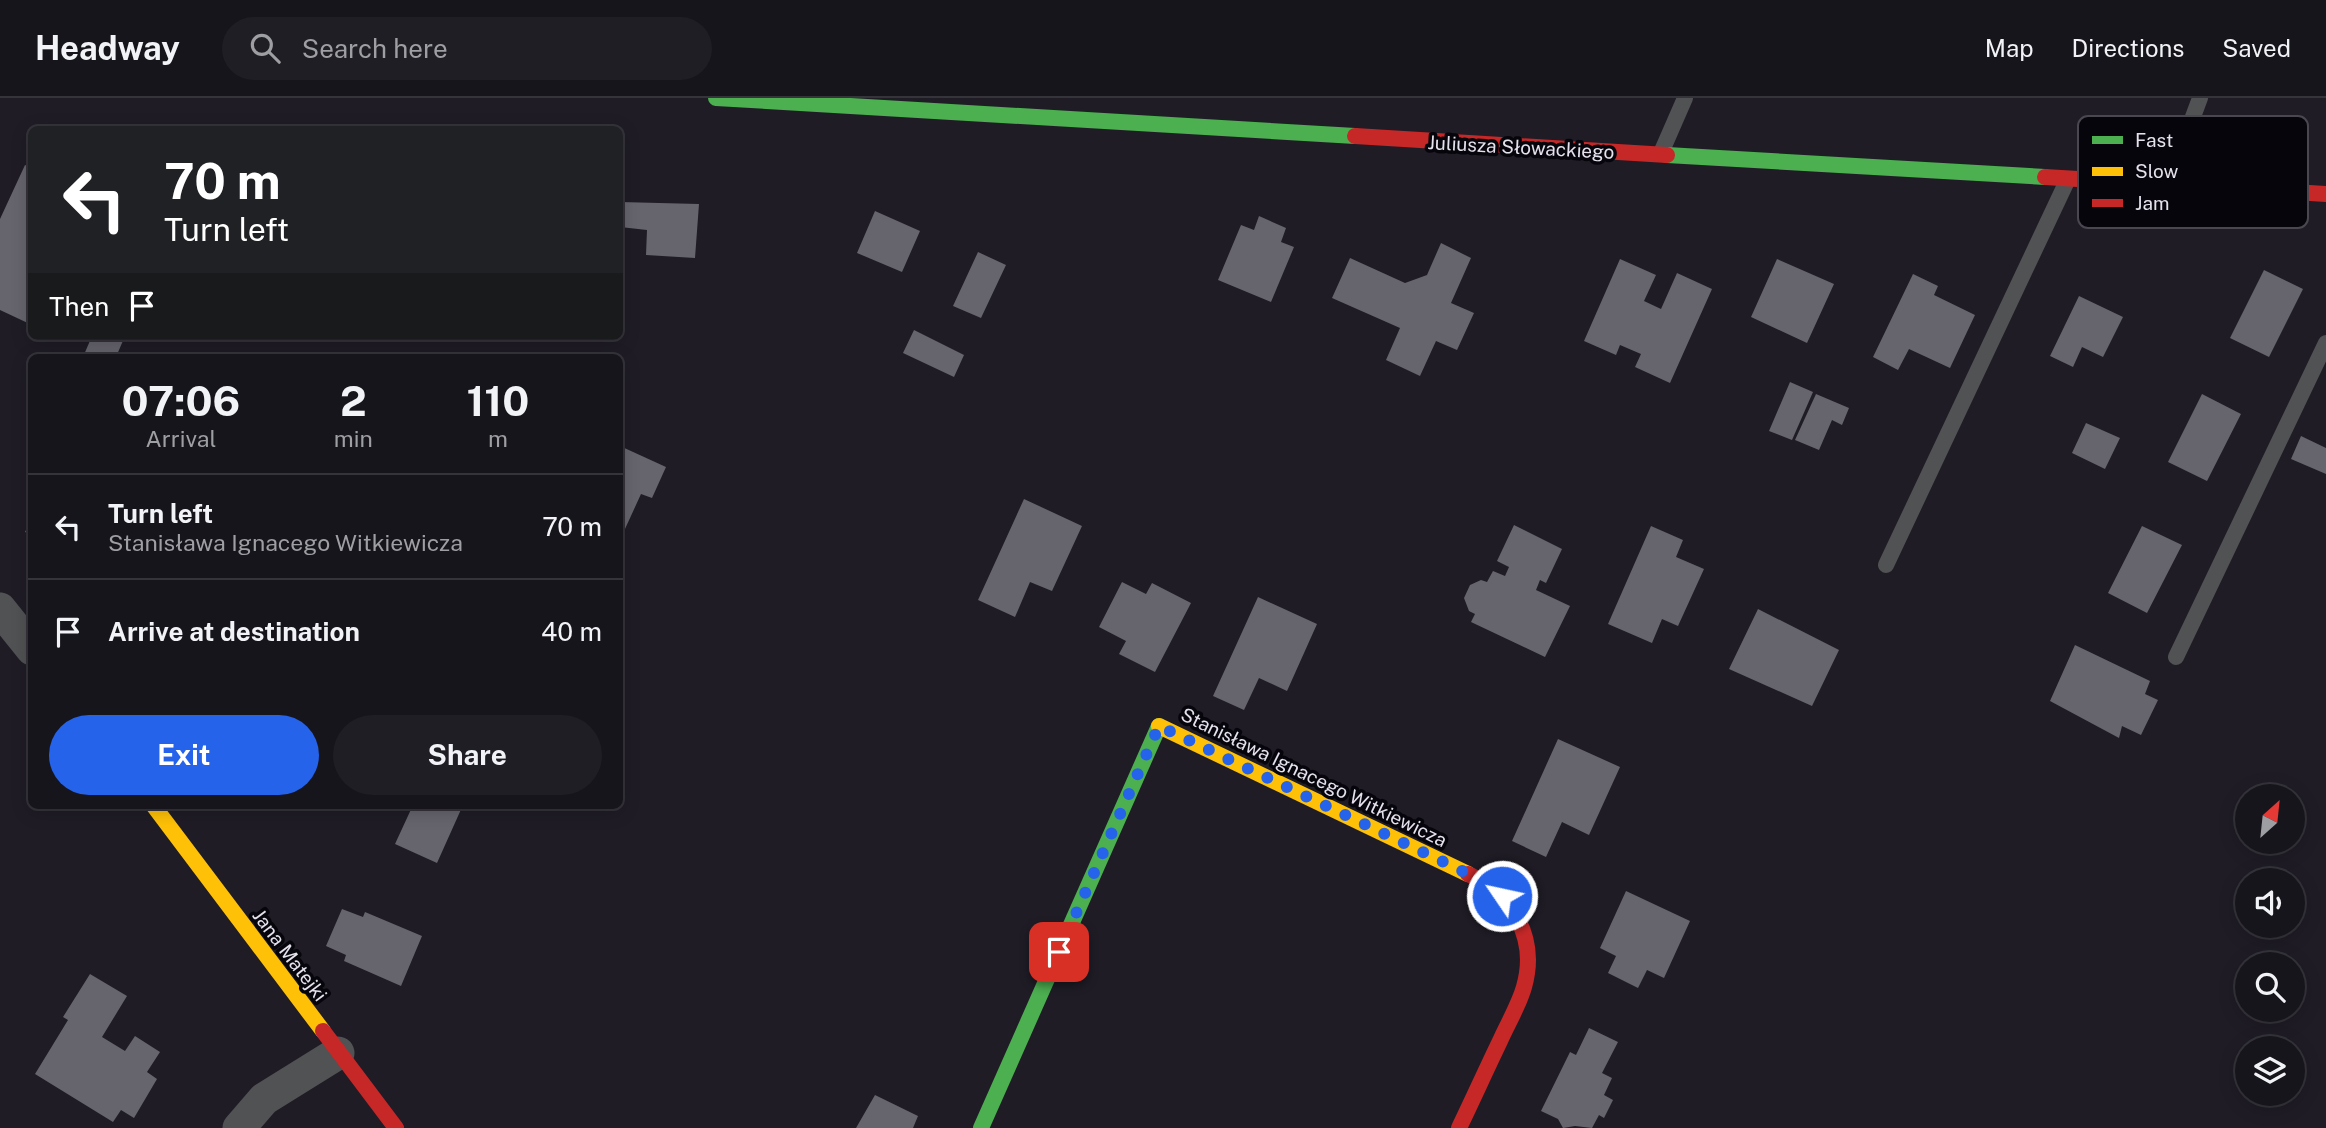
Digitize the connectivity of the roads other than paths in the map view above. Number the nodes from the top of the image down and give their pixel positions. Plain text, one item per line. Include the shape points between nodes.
1 (716, 98) edge
2 (1685, 98) edge
3 (2200, 98) edge
4 (2193, 116) edge
5 (1660, 155) junction
6 (2068, 179) junction
7 (2078, 180) edge
8 (2308, 193) edge
9 (2326, 194) edge
10 (2326, 343) edge
11 (1886, 565) dead end
12 (0, 609) edge
13 (28, 644) edge
14 (2176, 657) dead end
15 (156, 809) edge
16 (338, 1053) junction
17 (239, 1128) edge
18 (396, 1128) edge
19 (981, 1128) edge
20 (1459, 1128) edge

1 - 5 street, Juliusza Słowackiego
2 - 5 lane
3 - 4 lane
5 - 6 street, Juliusza Słowackiego
6 - 7 street, Juliusza Słowackiego
6 - 11 lane
8 - 9 street, Juliusza Słowackiego
10 - 14 lane
12 - 13 street
15 - 16 street, Jana Matejki
16 - 17 street via 264,1099
16 - 18 street, Jana Matejki
19 - 20 street, Stanisława Ignacego Witkiewicza via 1159,726 1477,878 1510,903 1523,926 1526,979

